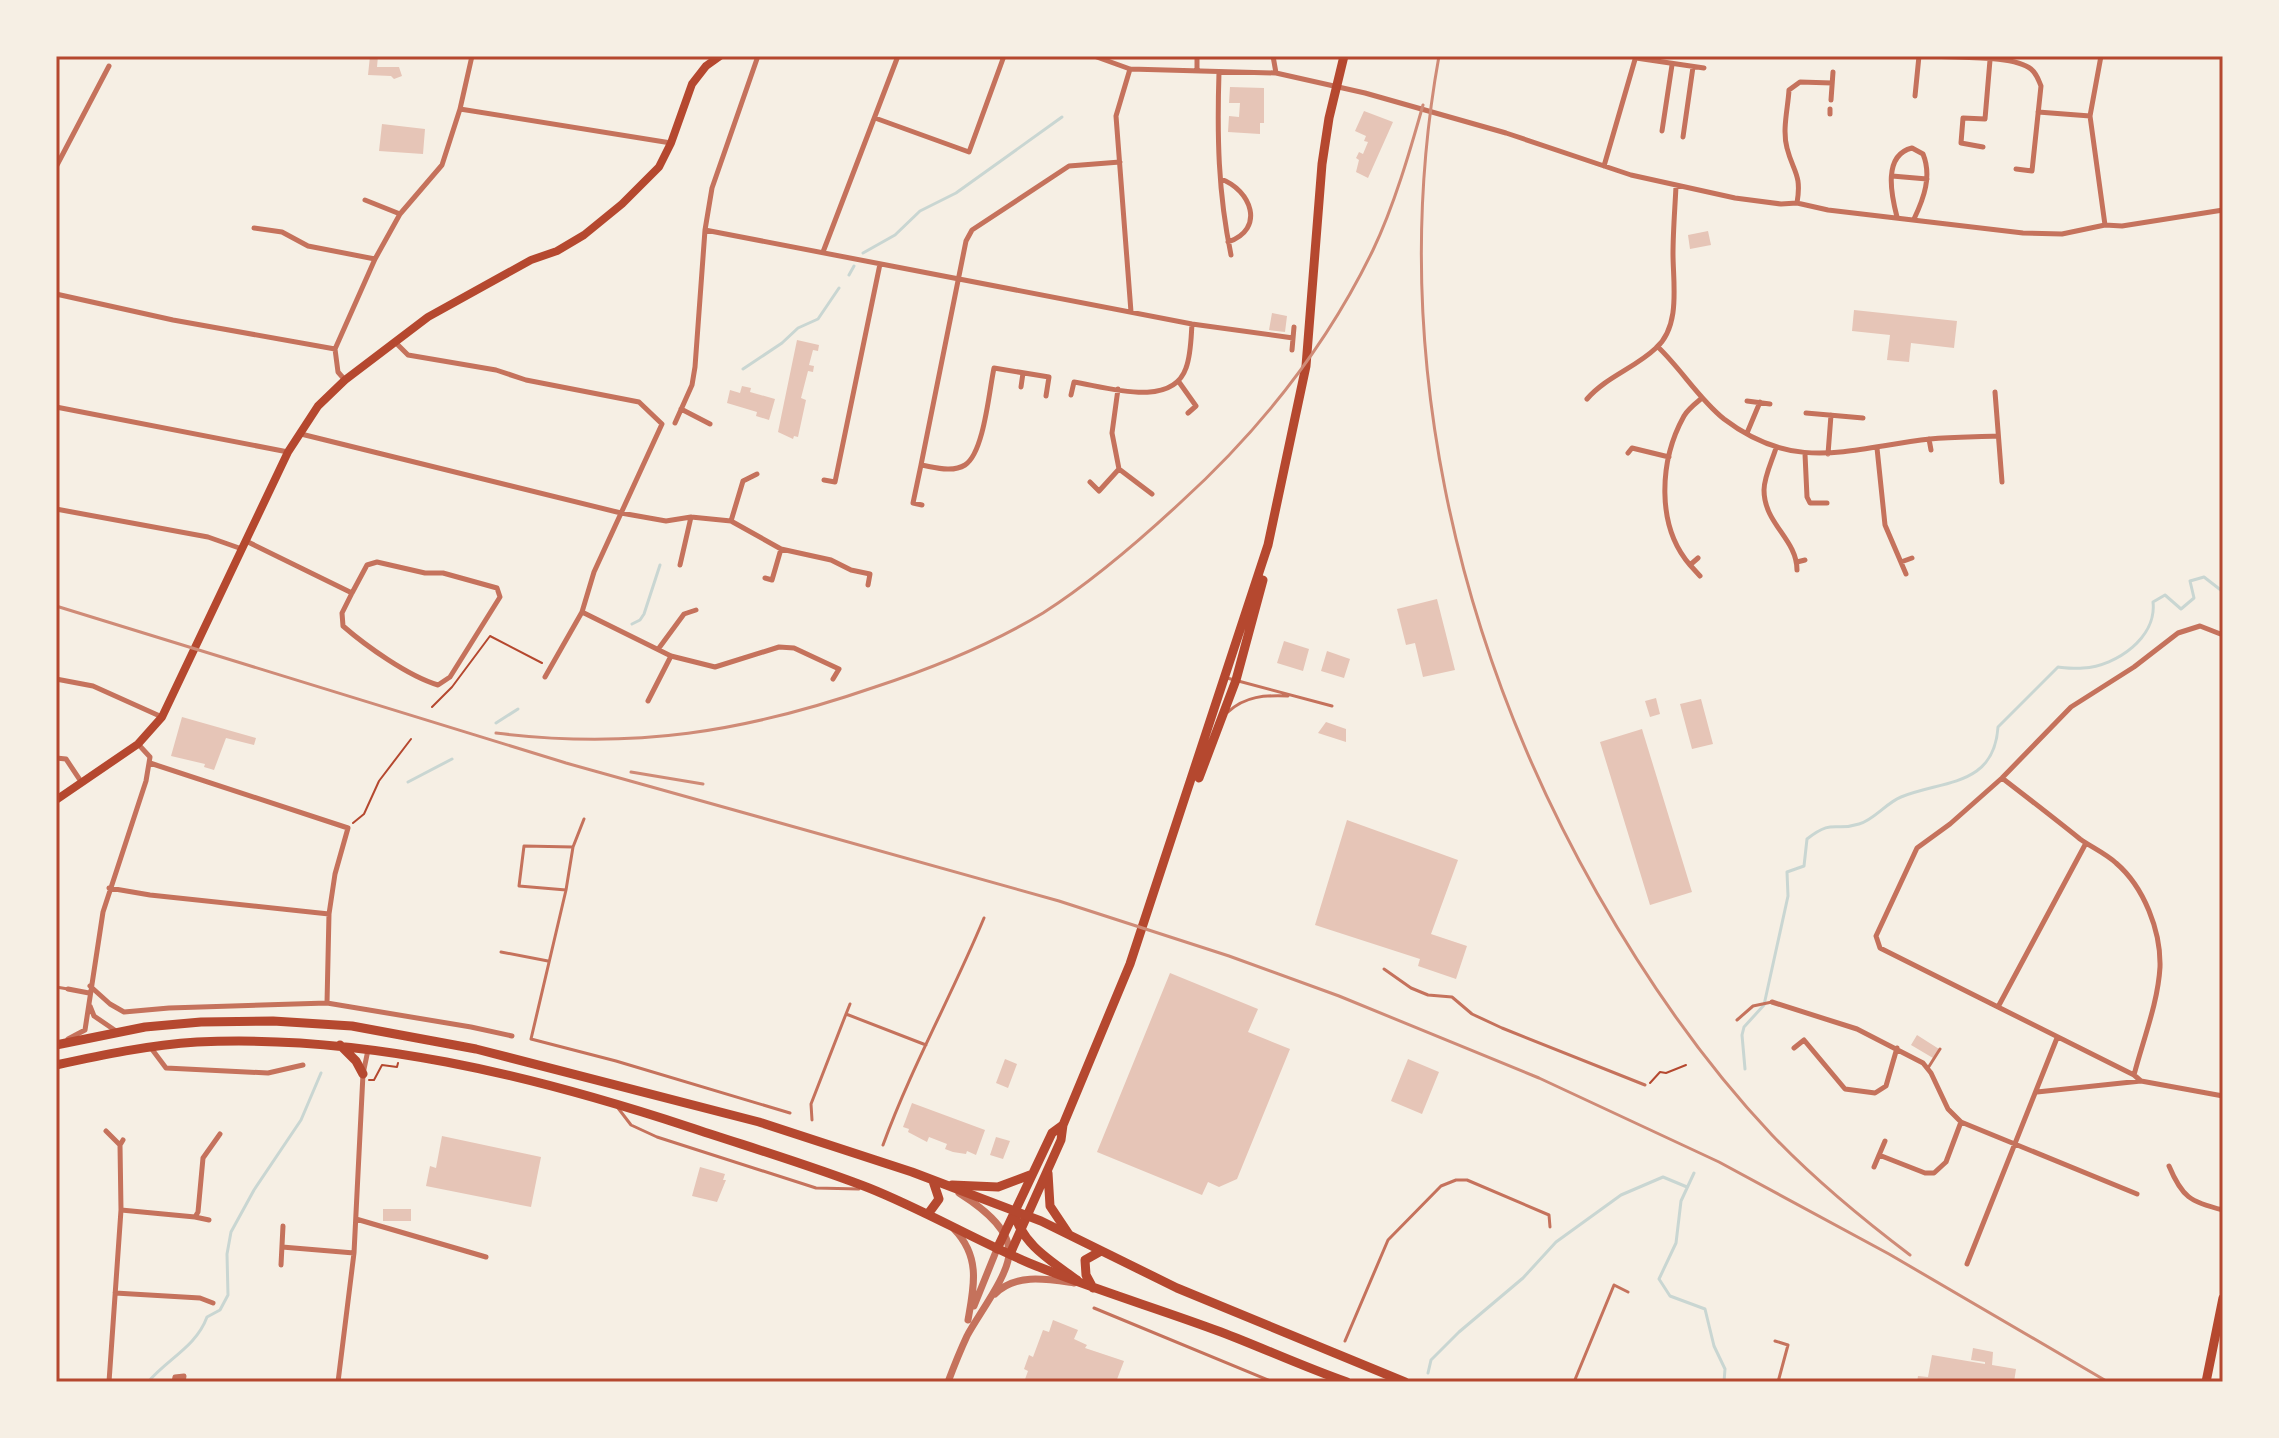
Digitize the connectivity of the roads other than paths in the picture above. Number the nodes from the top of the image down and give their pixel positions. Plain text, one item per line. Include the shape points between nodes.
1 (472, 56) edge
2 (720, 56) edge
3 (758, 56) edge
4 (898, 56) edge
5 (1004, 56) edge
6 (1094, 56) edge
7 (1197, 56) edge
8 (1273, 56) edge
9 (1919, 56) edge
10 (1933, 56) edge
11 (2101, 56) edge
12 (1636, 57) edge
13 (1344, 59) edge
14 (1990, 60) junction
15 (1672, 65) junction
16 (109, 66) dead end
17 (1693, 67) junction
18 (1704, 68) dead end
19 (1130, 69) junction
20 (1197, 71) junction
21 (1219, 72) junction
22 (1833, 72) dead end
23 (1276, 73) junction
24 (1832, 83) junction
25 (1915, 96) dead end
26 (1831, 100) dead end
27 (460, 109) junction
28 (2038, 112) junction
29 (2090, 116) junction
30 (875, 118) junction
31 (1662, 131) dead end
32 (1683, 137) dead end
33 (671, 143) junction
34 (1983, 147) dead end
35 (1120, 162) junction
36 (1604, 166) junction
37 (56, 167) edge
38 (2016, 169) dead end
39 (1892, 176) junction
40 (1221, 179) junction
41 (1927, 179) junction
42 (1676, 186) junction
43 (365, 200) dead end
44 (1797, 203) junction
45 (2223, 210) edge
46 (400, 214) junction
47 (1897, 217) junction
48 (1914, 219) junction
49 (2105, 225) junction
50 (254, 228) dead end
51 (705, 230) junction
52 (1228, 242) junction
53 (823, 252) junction
54 (1231, 255) dead end
55 (375, 259) junction
56 (880, 264) junction
57 (958, 278) junction
58 (56, 294) edge
59 (1131, 312) junction
60 (1192, 324) junction
61 (1294, 327) dead end
62 (1293, 338) junction
63 (395, 342) junction
64 (1658, 347) junction
65 (335, 349) junction
66 (1292, 350) dead end
67 (1023, 373) junction
68 (345, 380) junction
69 (1179, 382) junction
70 (1021, 387) dead end
71 (1118, 389) junction
72 (1995, 392) dead end
73 (1071, 395) dead end
74 (1046, 396) dead end
75 (1702, 398) junction
76 (1587, 399) dead end
77 (1747, 401) dead end
78 (1760, 402) junction
79 (1770, 404) dead end
80 (56, 407) edge
81 (681, 409) junction
82 (1188, 413) dead end
83 (1806, 413) dead end
84 (1831, 415) junction
85 (1863, 418) dead end
86 (675, 423) dead end
87 (710, 424) dead end
88 (1747, 433) junction
89 (300, 434) junction
90 (1997, 436) junction
91 (1929, 439) junction
92 (1636, 441) dead end
93 (1776, 448) junction
94 (1877, 448) junction
95 (1931, 450) dead end
96 (288, 452) junction
97 (1805, 454) junction
98 (1828, 454) junction
99 (1669, 457) junction
100 (921, 465) junction
101 (1119, 469) junction
102 (757, 474) dead end
103 (824, 480) dead end
104 (1090, 482) dead end
105 (2002, 482) dead end
106 (1152, 494) dead end
107 (1827, 503) dead end
108 (922, 505) dead end
109 (56, 509) edge
110 (621, 513) junction
111 (691, 517) junction
112 (731, 521) junction
113 (244, 545) junction
114 (1268, 545) junction
115 (781, 549) junction
116 (1698, 558) dead end
117 (1912, 558) dead end
118 (1805, 560) dead end
119 (1797, 562) junction
120 (1901, 562) junction
121 (680, 565) dead end
122 (1690, 565) junction
123 (1797, 570) dead end
124 (1906, 574) dead end
125 (1700, 576) dead end
126 (765, 578) dead end
127 (868, 585) dead end
128 (352, 593) junction
129 (696, 610) dead end
130 (582, 612) junction
131 (2223, 635) edge
132 (659, 648) junction
133 (671, 656) junction
134 (844, 660) dead end
135 (839, 669) junction
136 (545, 677) dead end
137 (1225, 677) junction
138 (56, 679) edge
139 (833, 679) dead end
140 (1236, 680) junction
141 (1295, 696) junction
142 (648, 701) dead end
143 (1332, 706) dead end
144 (162, 717) junction
145 (1223, 718) junction
146 (138, 744) junction
147 (56, 758) edge
148 (150, 763) junction
149 (2002, 778) junction
150 (82, 783) junction
151 (56, 800) edge
152 (1182, 811) junction
153 (584, 819) dead end
154 (2086, 843) junction
155 (573, 847) junction
156 (109, 888) junction
157 (566, 890) junction
158 (329, 914) junction
159 (984, 918) dead end
160 (501, 952) dead end
161 (549, 961) junction
162 (1384, 969) dead end
163 (56, 987) edge
164 (68, 989) joint
165 (89, 990) junction
166 (1772, 1002) joint
167 (327, 1003) junction
168 (850, 1004) dead end
169 (89, 1005) junction
170 (1998, 1007) junction
171 (846, 1014) junction
172 (1737, 1020) dead end
173 (371, 1029) junction
174 (116, 1031) junction
175 (512, 1036) dead end
176 (2057, 1038) junction
177 (56, 1044) edge
178 (340, 1045) junction
179 (926, 1045) junction
180 (150, 1047) junction
181 (1794, 1048) dead end
182 (1897, 1048) junction
183 (368, 1049) junction
184 (1940, 1049) dead end
185 (56, 1065) edge
186 (303, 1065) dead end
187 (1928, 1068) junction
188 (2134, 1075) junction
189 (363, 1077) junction
190 (2141, 1081) junction
191 (1645, 1085) road end
192 (2037, 1092) junction
193 (2223, 1096) edge
194 (616, 1104) junction
195 (790, 1113) dead end
196 (812, 1120) dead end
197 (1961, 1122) junction
198 (1063, 1125) junction
199 (106, 1131) dead end
200 (220, 1134) dead end
201 (1885, 1141) dead end
202 (883, 1145) dead end
203 (2014, 1145) junction
204 (1879, 1155) junction
205 (1049, 1166) junction
206 (2169, 1166) dead end
207 (1874, 1167) dead end
208 (1030, 1175) junction
209 (938, 1182) junction
210 (871, 1189) junction
211 (2137, 1194) dead end
212 (121, 1210) junction
213 (2223, 1210) edge
214 (1014, 1211) junction
215 (928, 1214) junction
216 (1027, 1216) junction
217 (195, 1217) junction
218 (356, 1219) junction
219 (209, 1220) dead end
220 (949, 1225) junction
221 (283, 1226) dead end
222 (1550, 1227) dead end
223 (1020, 1233) junction
224 (1004, 1234) junction
225 (1070, 1235) junction
226 (282, 1247) junction
227 (997, 1249) junction
228 (1101, 1251) junction
229 (354, 1253) junction
230 (1010, 1254) junction
231 (486, 1257) dead end
232 (1967, 1264) dead end
233 (281, 1265) dead end
234 (1088, 1286) junction
235 (206, 1290) dead end
236 (1628, 1292) dead end
237 (115, 1293) junction
238 (200, 1298) junction
239 (991, 1298) junction
240 (2223, 1298) edge
241 (213, 1303) dead end
242 (1094, 1308) dead end
243 (968, 1320) junction
244 (968, 1335) junction
245 (1345, 1341) dead end
246 (1775, 1341) dead end
247 (1265, 1380) edge
248 (109, 1382) edge
249 (174, 1382) edge
250 (183, 1382) edge
251 (338, 1382) edge
252 (948, 1382) edge
253 (1273, 1382) edge
254 (1347, 1382) edge
255 (1405, 1382) edge
256 (1574, 1382) edge
257 (1778, 1382) edge
258 (2206, 1382) edge

1 - 27 street
2 - 33 main road via 692,84
3 - 51 street via 712,188
4 - 30 street
5 - 30 street via 969,152
6 - 19 street
7 - 20 street
8 - 23 street
9 - 25 street
10 - 14 street
11 - 29 street
12 - 15 street
12 - 36 street
13 - 114 main road via 1317,202 1306,366
14 - 28 street via 2015,62 2037,74
14 - 34 street via 1985,119 1963,118 1961,143
15 - 17 street
15 - 31 street
16 - 37 street
17 - 18 street
17 - 32 street
19 - 20 street
19 - 35 street via 1116,116
20 - 21 street
21 - 23 street
21 - 40 street via 1216,145
22 - 24 street
23 - 36 street via 1408,105
24 - 26 street
24 - 44 street via 1800,82 1789,90 1785,137 1799,178
27 - 33 street
27 - 46 street via 442,165
28 - 29 street
28 - 38 street via 2032,171
29 - 49 street
30 - 53 street
33 - 63 main road via 659,167 584,235 428,317
35 - 57 street via 1069,166 972,230
35 - 59 street
36 - 42 street
39 - 41 street
39 - 41 street via 1895,159 1912,148 1923,154
39 - 47 street
40 - 52 street
40 - 52 street via 1236,185 1250,211 1249,227 1241,238
41 - 48 street
42 - 44 street
42 - 64 street via 1674,305
43 - 46 street
44 - 47 street
45 - 49 street
46 - 55 street
47 - 48 street
48 - 49 street via 2023,233 2076,233
50 - 55 street via 282,232 308,246
51 - 53 street
51 - 81 street via 695,367
52 - 54 street
53 - 56 street
55 - 65 street
56 - 57 street
56 - 103 street via 835,482
57 - 59 street
57 - 100 street
58 - 65 street
59 - 60 street
60 - 62 street
60 - 69 street via 1187,367
61 - 62 street
62 - 66 street
63 - 68 main road
63 - 110 street via 408,355 639,402 662,424
64 - 75 street
64 - 76 street
65 - 68 street via 338,372
67 - 70 street
67 - 74 street via 1049,377
67 - 100 street via 994,368 978,450 965,465 949,470
68 - 89 main road via 318,406
69 - 71 street via 1162,392
69 - 82 street via 1196,406
71 - 73 street via 1074,382
71 - 101 street via 1112,433
72 - 90 street
75 - 88 street
75 - 99 street via 1685,413
77 - 78 street
78 - 79 street
78 - 88 street
80 - 96 street
81 - 86 street
81 - 87 street
83 - 84 street
84 - 85 street
84 - 98 street
88 - 93 street
89 - 96 main road
89 - 110 street
90 - 91 street
90 - 105 street
91 - 94 street
91 - 95 street
92 - 99 street via 1630,450
93 - 97 street
93 - 119 street via 1764,488 1767,513
94 - 98 street
94 - 120 street via 1885,525
96 - 113 main road
97 - 98 street
97 - 107 street via 1810,503
99 - 122 street via 1664,510 1676,549
100 - 108 street via 913,503
101 - 104 street via 1099,491
101 - 106 street
102 - 112 street via 743,481
109 - 113 street
110 - 111 street via 666,521
110 - 130 street
111 - 112 street
111 - 121 street
112 - 115 street
113 - 128 street
113 - 144 main road
114 - 137 main road
114 - 140 main road
115 - 126 street via 772,580
115 - 127 street via 870,574
116 - 122 street
117 - 120 street
118 - 119 street
119 - 123 street
120 - 124 street
122 - 125 street
128 - 128 street via 342,613 343,626 438,685 450,677 500,597 489,584 377,562 367,565
129 - 132 street via 684,614
130 - 132 street
130 - 136 street
131 - 149 street via 2200,626 2178,633 2071,707
132 - 133 street
133 - 135 street via 715,667 779,647 794,648
133 - 142 street
134 - 135 street
135 - 139 street
137 - 140 lane
137 - 152 main road
138 - 144 street via 93,686
140 - 141 lane
140 - 145 main road
141 - 143 lane
141 - 145 lane via 1246,699
144 - 146 main road
145 - 152 main road
146 - 148 street
146 - 150 main road
147 - 150 street via 66,759
148 - 156 street
148 - 158 street via 348,828
149 - 154 street
149 - 170 street via 1917,848 1876,936 1880,948
150 - 151 main road
152 - 198 main road via 1130,964
153 - 155 lane
154 - 170 street
154 - 188 street via 2117,863 2132,881 2158,943 2156,994
155 - 157 lane
155 - 157 lane via 524,846 519,886
156 - 158 street
156 - 165 street
157 - 161 lane
158 - 167 street
159 - 179 lane
160 - 161 lane
161 - 195 lane via 531,1039
162 - 191 lane via 1411,988 1452,997 1502,1028
163 - 164 lane
164 - 165 street
165 - 167 street via 129,1012
165 - 169 street
166 - 172 lane via 1753,1006
166 - 182 street via 1857,1029
167 - 175 street
168 - 171 lane
169 - 174 street via 94,1016
169 - 177 street via 85,1030
170 - 176 street
171 - 179 lane
171 - 196 lane via 811,1104
173 - 174 main road via 233,1021
173 - 183 main road
173 - 209 main road via 476,1049 759,1122
174 - 177 main road
176 - 188 street
176 - 192 street
178 - 180 main road via 236,1042
178 - 183 main road
178 - 189 main road
179 - 202 lane
180 - 185 main road
180 - 186 street via 166,1068 268,1073
181 - 182 street via 1804,1040 1845,1089 1875,1093 1886,1086
182 - 187 street
183 - 189 street
183 - 194 main road via 473,1068
184 - 187 lane
187 - 197 street via 1948,1109
188 - 190 street
189 - 218 street
190 - 192 street
190 - 193 street
192 - 203 street
194 - 210 main road
194 - 210 lane via 631,1125 657,1137 816,1188
197 - 203 street
197 - 204 street via 1946,1162 1934,1173
198 - 205 main road
198 - 208 main road via 1052,1133
199 - 212 street via 122,1142
200 - 217 street via 203,1158 205,1176
201 - 204 street
203 - 211 street
203 - 232 street
204 - 207 street
205 - 216 main road
205 - 225 main road via 1050,1206
206 - 213 street via 2185,1195
208 - 209 main road via 998,1187
208 - 214 main road
209 - 214 main road
209 - 215 main road via 939,1199
209 - 224 street via 980,1207
210 - 215 main road
212 - 217 street
212 - 237 street
214 - 216 main road
214 - 223 main road
214 - 224 main road
215 - 220 main road
216 - 223 main road
216 - 225 main road
217 - 219 street
218 - 229 street
218 - 231 street
220 - 227 main road
220 - 243 street via 973,1259
221 - 226 street
222 - 245 lane via 1549,1215 1467,1180 1441,1186 1384,1246
223 - 230 main road
223 - 234 main road
224 - 227 main road
224 - 230 street
225 - 228 main road
226 - 229 street
226 - 233 street
227 - 230 main road
227 - 243 street
228 - 234 main road via 1085,1260
228 - 255 main road
229 - 251 street
230 - 234 main road
230 - 239 street
234 - 239 street via 1025,1279
234 - 254 main road
235 - 238 street
236 - 256 lane via 1614,1285
237 - 238 street
237 - 248 street
238 - 241 street
239 - 244 street
240 - 258 main road
242 - 247 lane
243 - 244 street
244 - 252 street
246 - 257 lane via 1788,1345
247 - 253 lane
249 - 250 street via 184,1376

